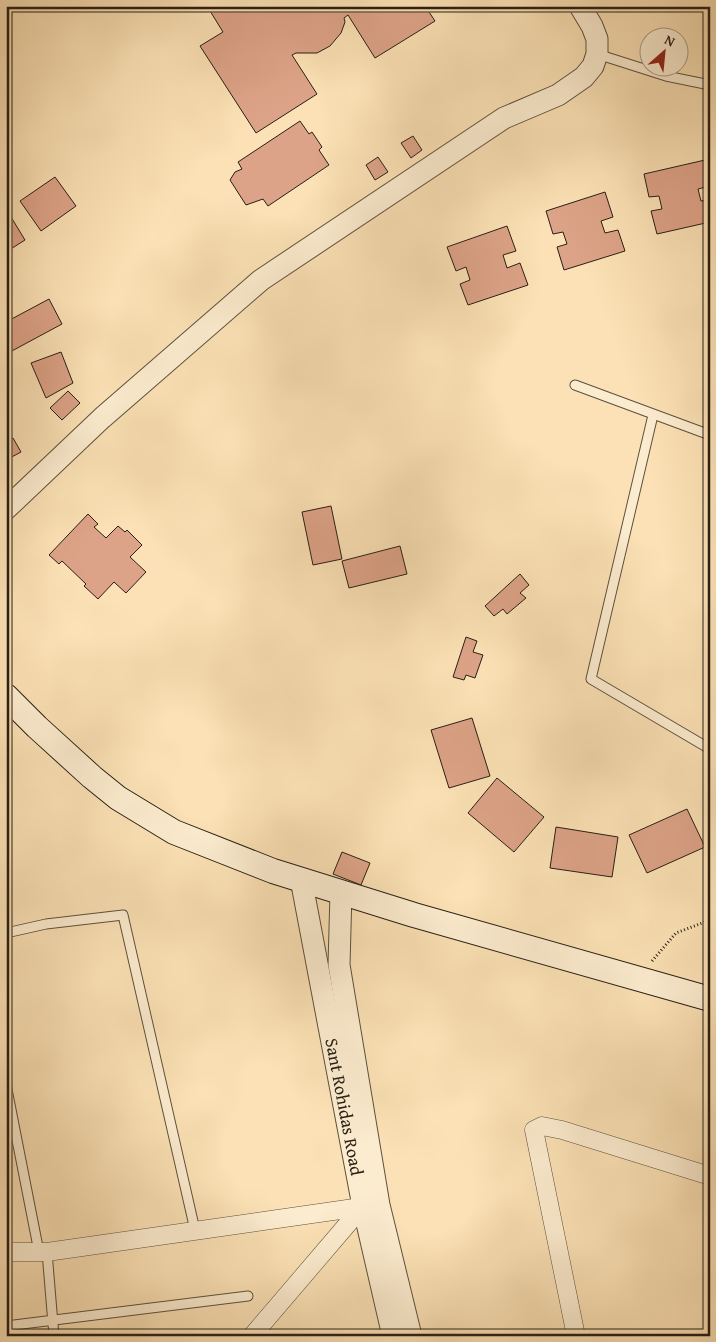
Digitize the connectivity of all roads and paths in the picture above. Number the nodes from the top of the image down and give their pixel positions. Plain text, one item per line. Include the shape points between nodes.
1 (580, 6) edge
2 (597, 54) junction
3 (710, 85) edge
4 (575, 385) dead end
5 (653, 416) junction
6 (710, 435) edge
7 (6, 509) edge
8 (6, 696) edge
9 (710, 749) edge
10 (301, 878) junction
11 (341, 892) junction
12 (710, 920) edge
13 (6, 933) edge
14 (638, 979) junction
15 (710, 999) edge
16 (6, 1084) edge
17 (710, 1176) edge
18 (371, 1205) junction
19 (195, 1230) junction
20 (6, 1252) edge
21 (43, 1252) junction
22 (248, 1296) dead end
23 (52, 1322) junction
24 (6, 1326) edge
25 (54, 1336) edge
26 (252, 1336) edge
27 (393, 1336) edge
28 (411, 1336) edge
29 (576, 1336) edge

1 - 2 street via 594,33
2 - 3 lane via 666,76
2 - 7 street via 593,66 572,86 504,118 260,280 102,418
4 - 5 lane
5 - 6 lane
5 - 9 lane via 591,679
8 - 10 main road via 92,777 150,819 272,872
10 - 11 main road
10 - 18 street, Sant Rohidas Road
11 - 14 main road
11 - 18 street via 339,965
12 - 14 path via 676,933
13 - 19 lane via 46,924 123,915
14 - 15 main road
16 - 21 lane
17 - 29 street via 562,1130 542,1126 534,1130
18 - 19 street
18 - 26 street
18 - 27 street, Sant Rohidas Road
18 - 28 street
19 - 21 street
20 - 21 street
21 - 23 lane
22 - 23 lane
23 - 24 lane
23 - 25 lane

